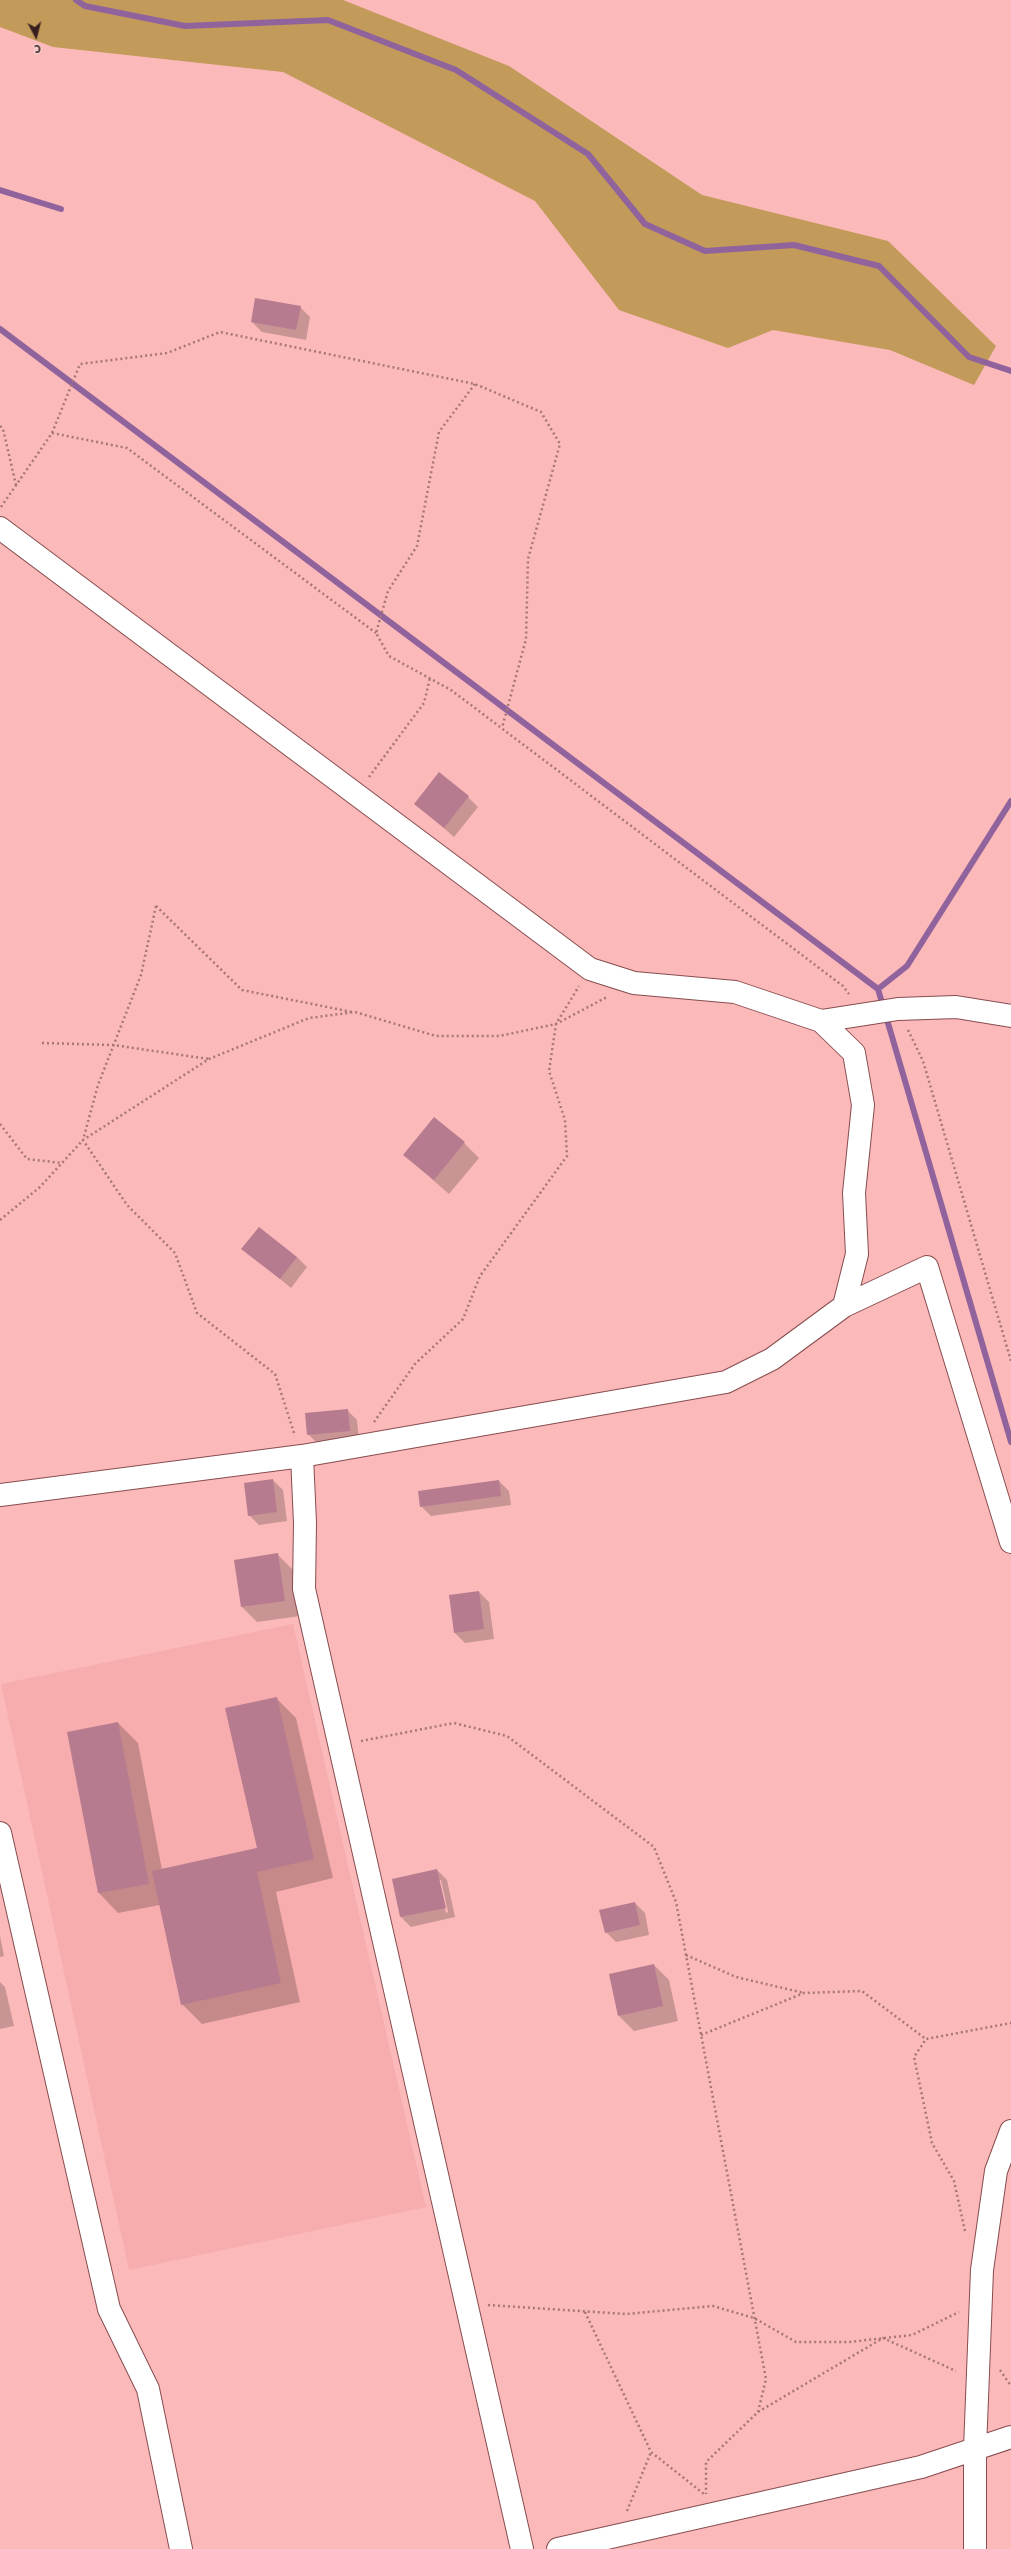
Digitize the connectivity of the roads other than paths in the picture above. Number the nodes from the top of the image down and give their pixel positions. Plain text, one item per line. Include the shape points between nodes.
1 (0, 528) edge
2 (1011, 1016) edge
3 (821, 1021) junction
4 (844, 1306) junction
5 (302, 1456) junction
6 (0, 1495) edge
7 (1011, 1542) edge
8 (0, 1833) edge
9 (1011, 2131) edge
10 (1011, 2437) edge
11 (976, 2449) junction
12 (181, 2549) edge
13 (522, 2549) edge
14 (558, 2549) edge
15 (975, 2549) edge

1 - 3 street via 590,969 634,983 735,992
2 - 3 street via 956,1006 898,1009
3 - 4 street via 854,1053 863,1105 854,1194 857,1254
4 - 5 street via 772,1359 726,1382
4 - 7 street via 927,1267
5 - 6 street
5 - 13 street via 304,1589
8 - 12 street via 109,2309 148,2390
9 - 11 street via 996,2171 982,2270
10 - 11 street
11 - 14 street via 921,2467
11 - 15 street

